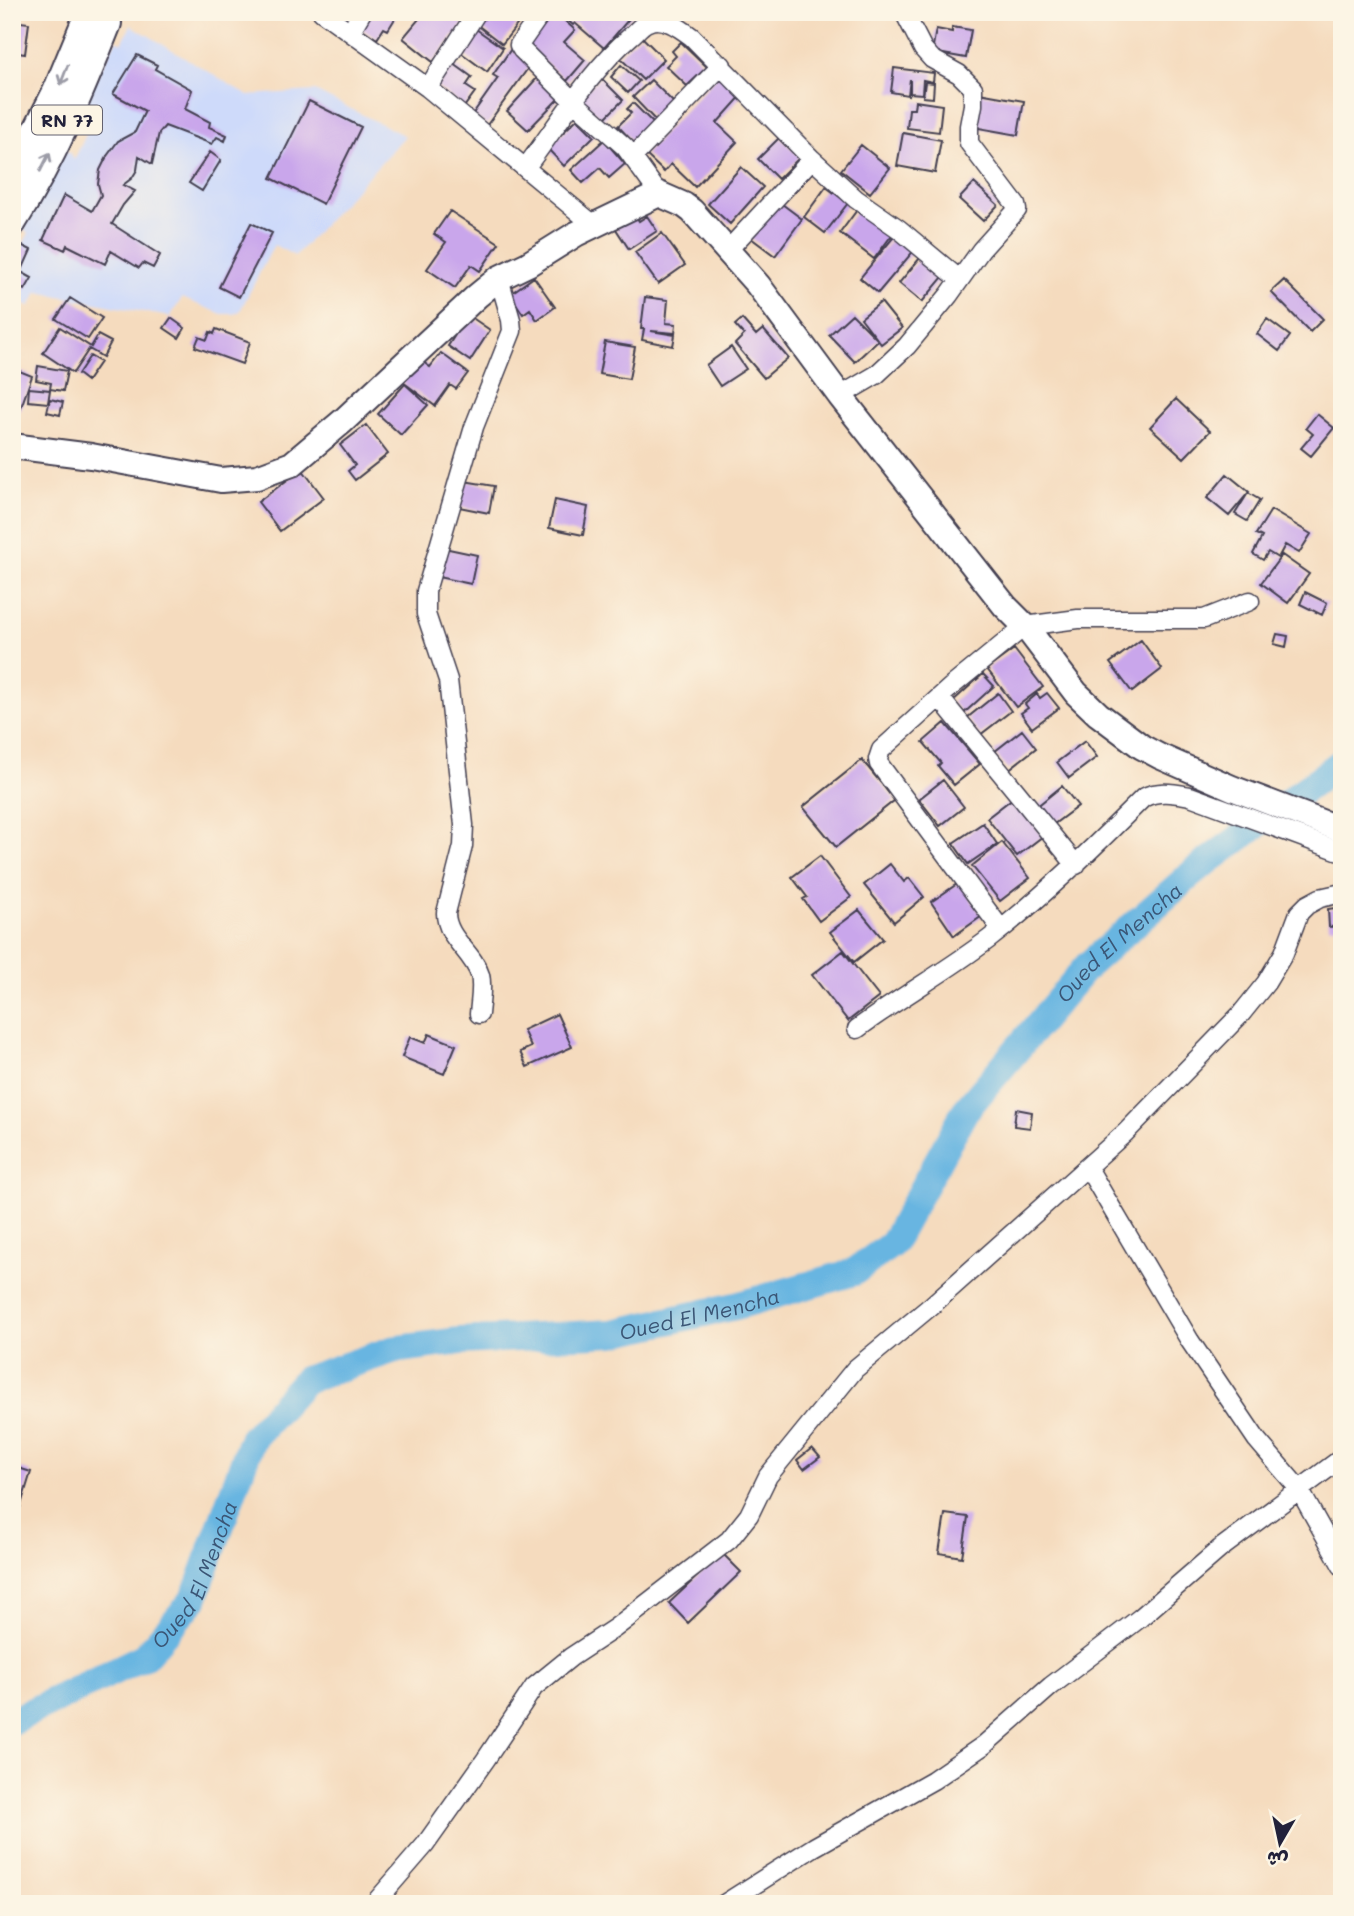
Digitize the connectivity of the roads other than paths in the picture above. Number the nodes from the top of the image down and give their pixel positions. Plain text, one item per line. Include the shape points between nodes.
1 (90, 12) edge
2 (106, 12) edge
3 (322, 12) edge
4 (362, 12) edge
5 (477, 12) edge
6 (542, 12) edge
7 (904, 12) edge
8 (350, 32) junction
9 (722, 65) junction
10 (428, 88) junction
11 (572, 100) junction
12 (633, 157) junction
13 (813, 159) junction
14 (527, 167) junction
15 (12, 180) edge
16 (659, 194) junction
17 (12, 222) edge
18 (594, 225) junction
19 (727, 251) junction
20 (499, 278) junction
21 (959, 279) junction
22 (839, 396) junction
23 (12, 446) edge
24 (1250, 601) dead end
25 (1025, 626) junction
26 (940, 698) junction
27 (1227, 798) junction
28 (1337, 839) edge
29 (1076, 865) junction
30 (1342, 893) edge
31 (1000, 929) junction
32 (479, 1014) dead end
33 (857, 1030) dead end
34 (1087, 1168) junction
35 (1342, 1458) edge
36 (1299, 1489) junction
37 (1342, 1566) edge
38 (374, 1904) edge
39 (724, 1904) edge

1 -> 15 main road, RN 77 via 57,92
17 -> 2 main road, RN 77 via 73,107 107,23
3 - 8 street
4 - 8 street
5 - 10 street
6 - 11 street via 519,45
7 - 21 street via 923,49 972,88 969,144 1017,206
8 - 10 street
9 - 11 street via 682,29 664,20 648,21
9 - 12 street
9 - 13 street
10 - 14 street
11 - 12 street
11 - 14 street
12 - 16 street
13 - 19 street
13 - 21 street via 856,199
14 - 18 street
16 - 18 main road
16 - 19 main road via 692,211
18 - 20 main road
19 - 22 main road via 758,285
20 - 23 main road via 343,421 292,464 276,471 221,480
20 - 32 street via 512,331 466,451 425,603 448,680 464,825 446,922 480,976
21 - 22 street via 890,364
22 - 25 main road
24 - 25 street via 1205,619 1078,619
25 - 26 street
25 - 27 main road via 1076,693 1098,714
26 - 29 street
26 - 31 street via 881,750 879,764
27 - 28 main road
27 - 29 street via 1153,793
29 - 31 street
30 - 34 street via 1320,898 1298,913 1274,971 1241,1014
31 - 33 street
34 - 36 street via 1227,1398
34 - 38 street via 855,1369 768,1476 749,1515 729,1540 534,1687 425,1845
35 - 36 street
36 - 37 street
36 - 39 street via 1051,1686 984,1745

